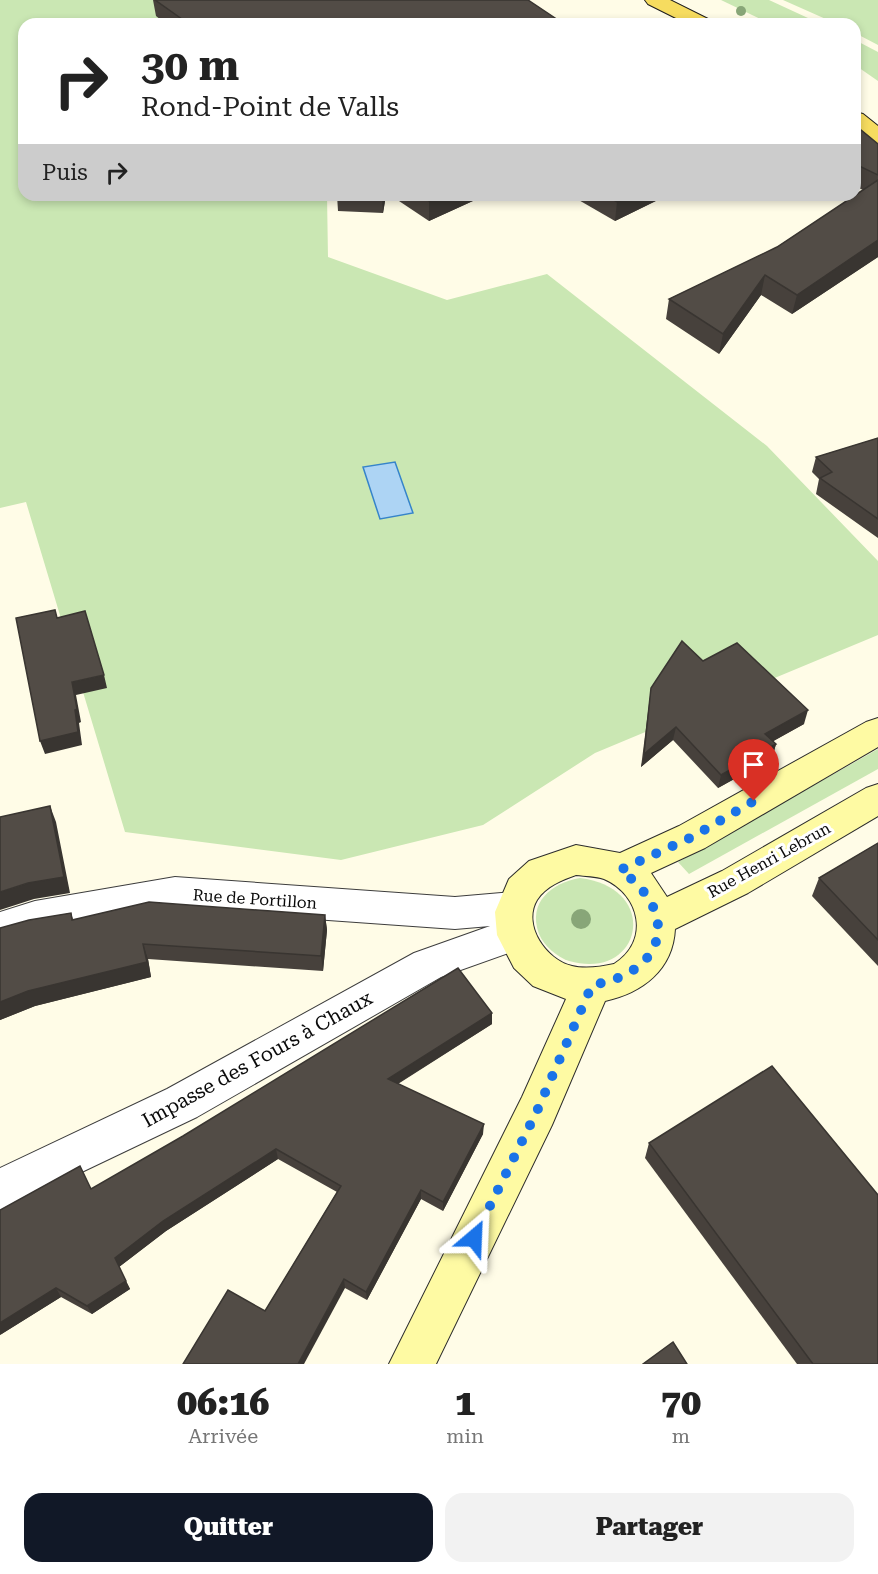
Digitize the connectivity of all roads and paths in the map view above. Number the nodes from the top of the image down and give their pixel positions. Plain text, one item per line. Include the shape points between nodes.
1 (655, 0) edge
2 (691, 18) edge
3 (861, 124) edge
4 (878, 137) edge
5 (878, 731) edge
6 (878, 798) edge
7 (620, 870) junction
8 (657, 920) junction
9 (514, 921) junction
10 (0, 928) edge
11 (592, 985) junction
12 (0, 1190) edge
13 (412, 1364) edge

1 - 2 main road
3 - 4 main road
5 - 7 street via 692,837
6 - 8 street, Rue Henri Lebrun via 735,882
7 - 8 street via 639,883 651,900
7 - 9 street via 599,862 576,860 554,864 535,874 520,890
8 - 11 street via 656,940 649,957 634,972
9 - 10 street, Rue de Portillon via 455,913 175,893 35,917
9 - 11 street via 523,951 536,965 552,976
9 - 12 street, Impasse des Fours à Chaux via 182,1103
11 - 13 street via 537,1111

